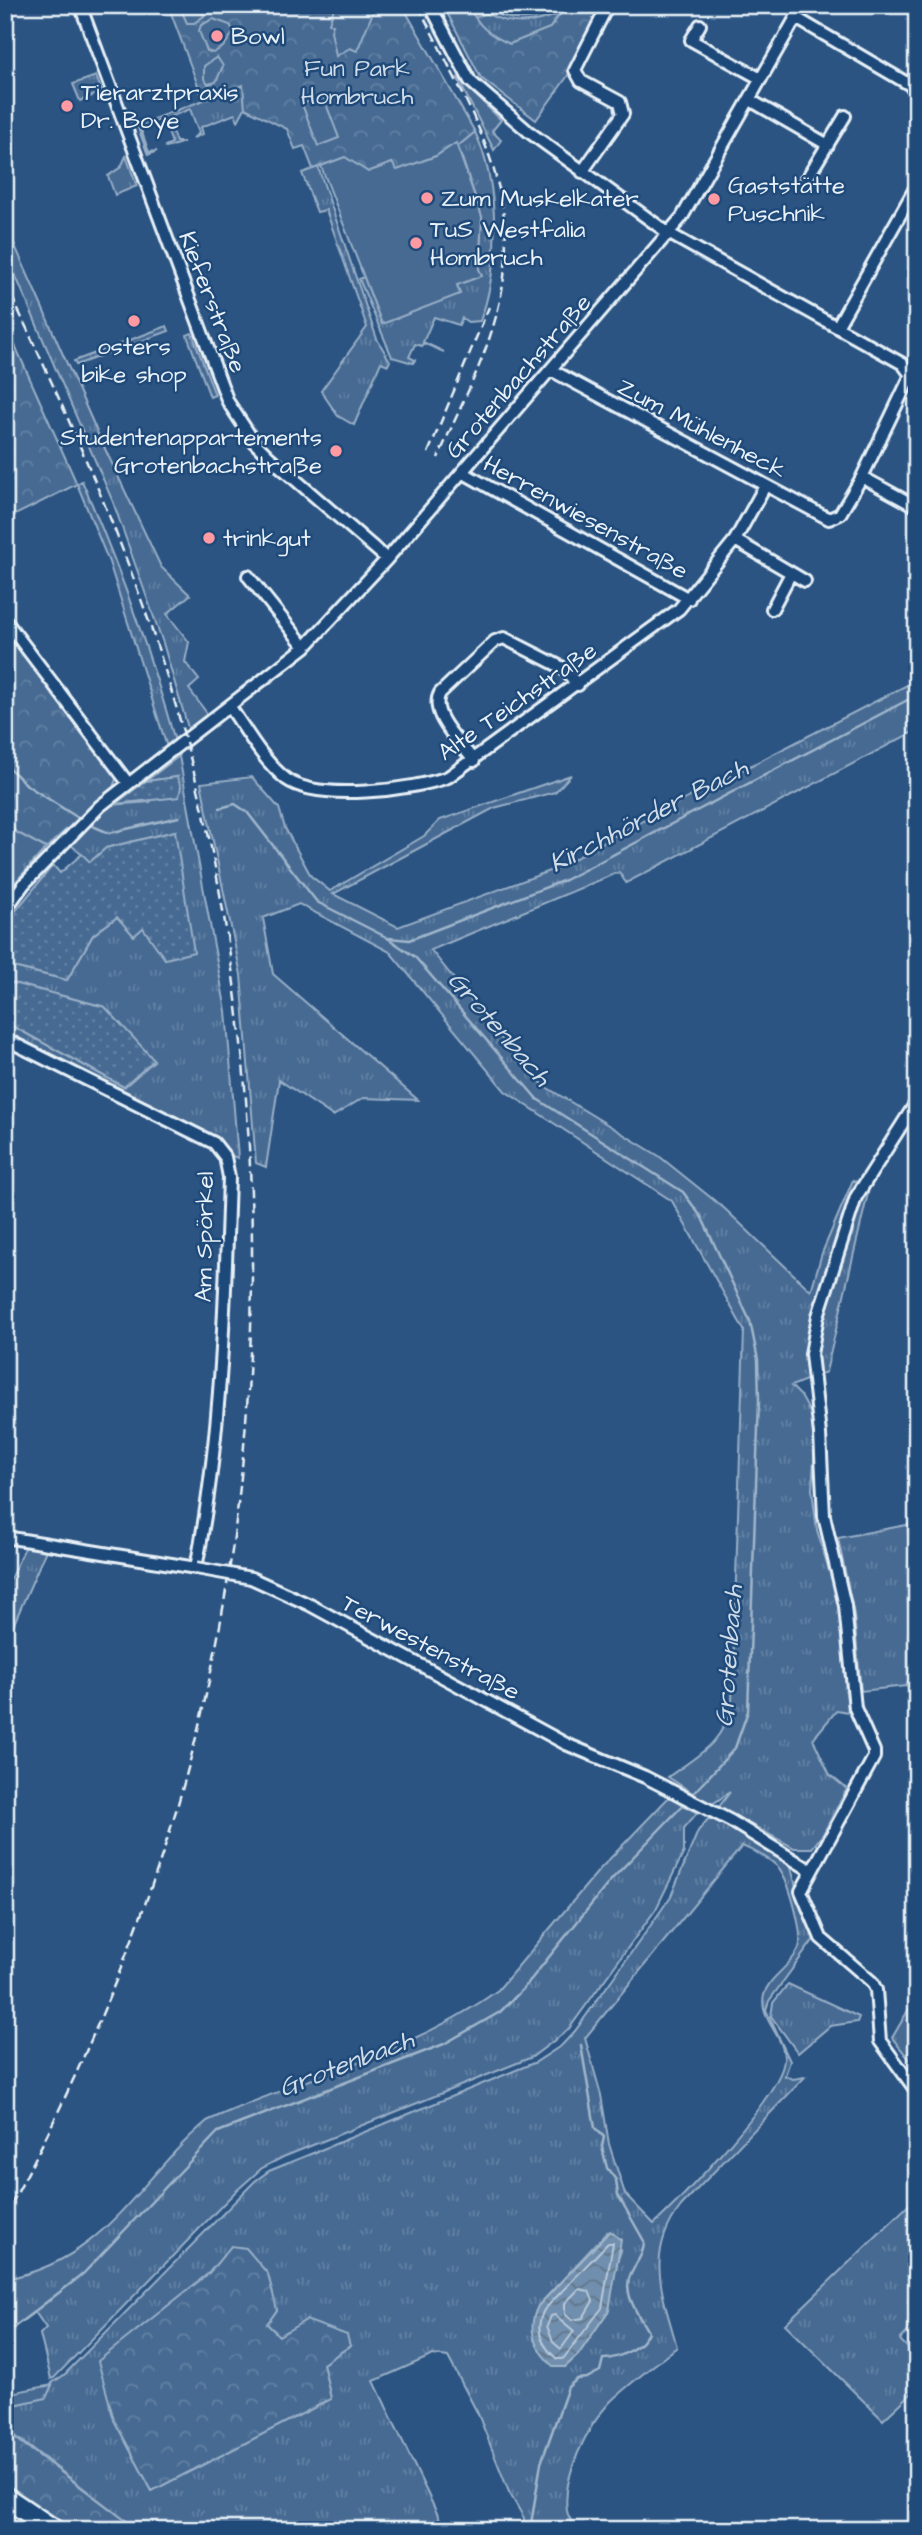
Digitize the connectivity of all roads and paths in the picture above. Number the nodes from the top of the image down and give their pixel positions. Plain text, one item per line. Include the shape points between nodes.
1 (79, 5) edge
2 (429, 5) edge
3 (608, 5) edge
4 (803, 5) edge
5 (796, 18) junction
6 (700, 25) dead end
7 (761, 79) junction
8 (917, 89) edge
9 (750, 100) junction
10 (845, 116) dead end
11 (828, 145) junction
12 (582, 172) junction
13 (806, 180) dead end
14 (917, 185) edge
15 (668, 233) junction
16 (837, 327) junction
17 (551, 370) junction
18 (462, 472) junction
19 (862, 477) junction
20 (765, 486) junction
21 (917, 507) edge
22 (735, 540) junction
23 (387, 559) junction
24 (791, 573) junction
25 (247, 576) dead end
26 (805, 581) dead end
27 (689, 599) junction
28 (772, 609) dead end
29 (5, 620) edge
30 (305, 648) junction
31 (579, 685) junction
32 (230, 707) junction
33 (474, 761) junction
34 (128, 783) junction
35 (5, 910) edge
36 (5, 1039) edge
37 (917, 1101) edge
38 (5, 1537) edge
39 (196, 1568) junction
40 (810, 1870) junction
41 (917, 2092) edge
42 (5, 2497) edge
43 (5, 2524) edge
44 (15, 2530) edge
45 (54, 2530) edge

1 - 23 street, Kieferstraße via 228,402 255,443 276,464
2 - 12 street via 470,80
3 - 12 street via 575,70 581,81 620,102 623,114
4 - 5 street, Grotenbachstraße
5 - 7 street, Grotenbachstraße
5 - 8 street
6 - 7 street via 691,40
7 - 9 street, Grotenbachstraße
9 - 11 street
9 - 15 street, Grotenbachstraße via 695,196
10 - 11 street
11 - 13 street
12 - 15 street
14 - 16 street
15 - 16 street
15 - 17 street, Grotenbachstraße
16 - 19 street via 910,372 911,380
17 - 18 street, Grotenbachstraße
17 - 20 street, Zum Mühlenheck
18 - 23 street, Grotenbachstraße
18 - 27 street, Herrenwiesenstraße
19 - 20 street, Zum Mühlenheck via 833,518
19 - 21 street
20 - 22 street, Alte Teichstraße
22 - 24 street
22 - 27 street, Alte Teichstraße
23 - 30 street, Grotenbachstraße
24 - 26 street
24 - 28 street
25 - 30 street
27 - 31 street, Alte Teichstraße
29 - 34 street
30 - 32 street, Grotenbachstraße
31 - 33 street, Alte Teichstraße
31 - 33 street via 563,668 508,638 495,640 436,702 438,712
32 - 33 street, Alte Teichstraße via 279,773 302,787 418,787 449,777
32 - 34 street, Grotenbachstraße
34 - 35 street, Grotenbachstraße via 75,830
36 - 39 street, Am Spörkel via 214,1143 228,1166 219,1381 207,1510
37 - 40 street via 856,1197 814,1335 811,1372 824,1516 845,1606 855,1711 874,1757
38 - 39 street, Terwestenstraße
39 - 40 street, Terwestenstraße, bridge via 251,1578 310,1605 566,1744 758,1836
40 - 41 street via 801,1891 813,1925 825,1943 872,1982 882,2046
42 - 45 highway
43 - 44 highway

